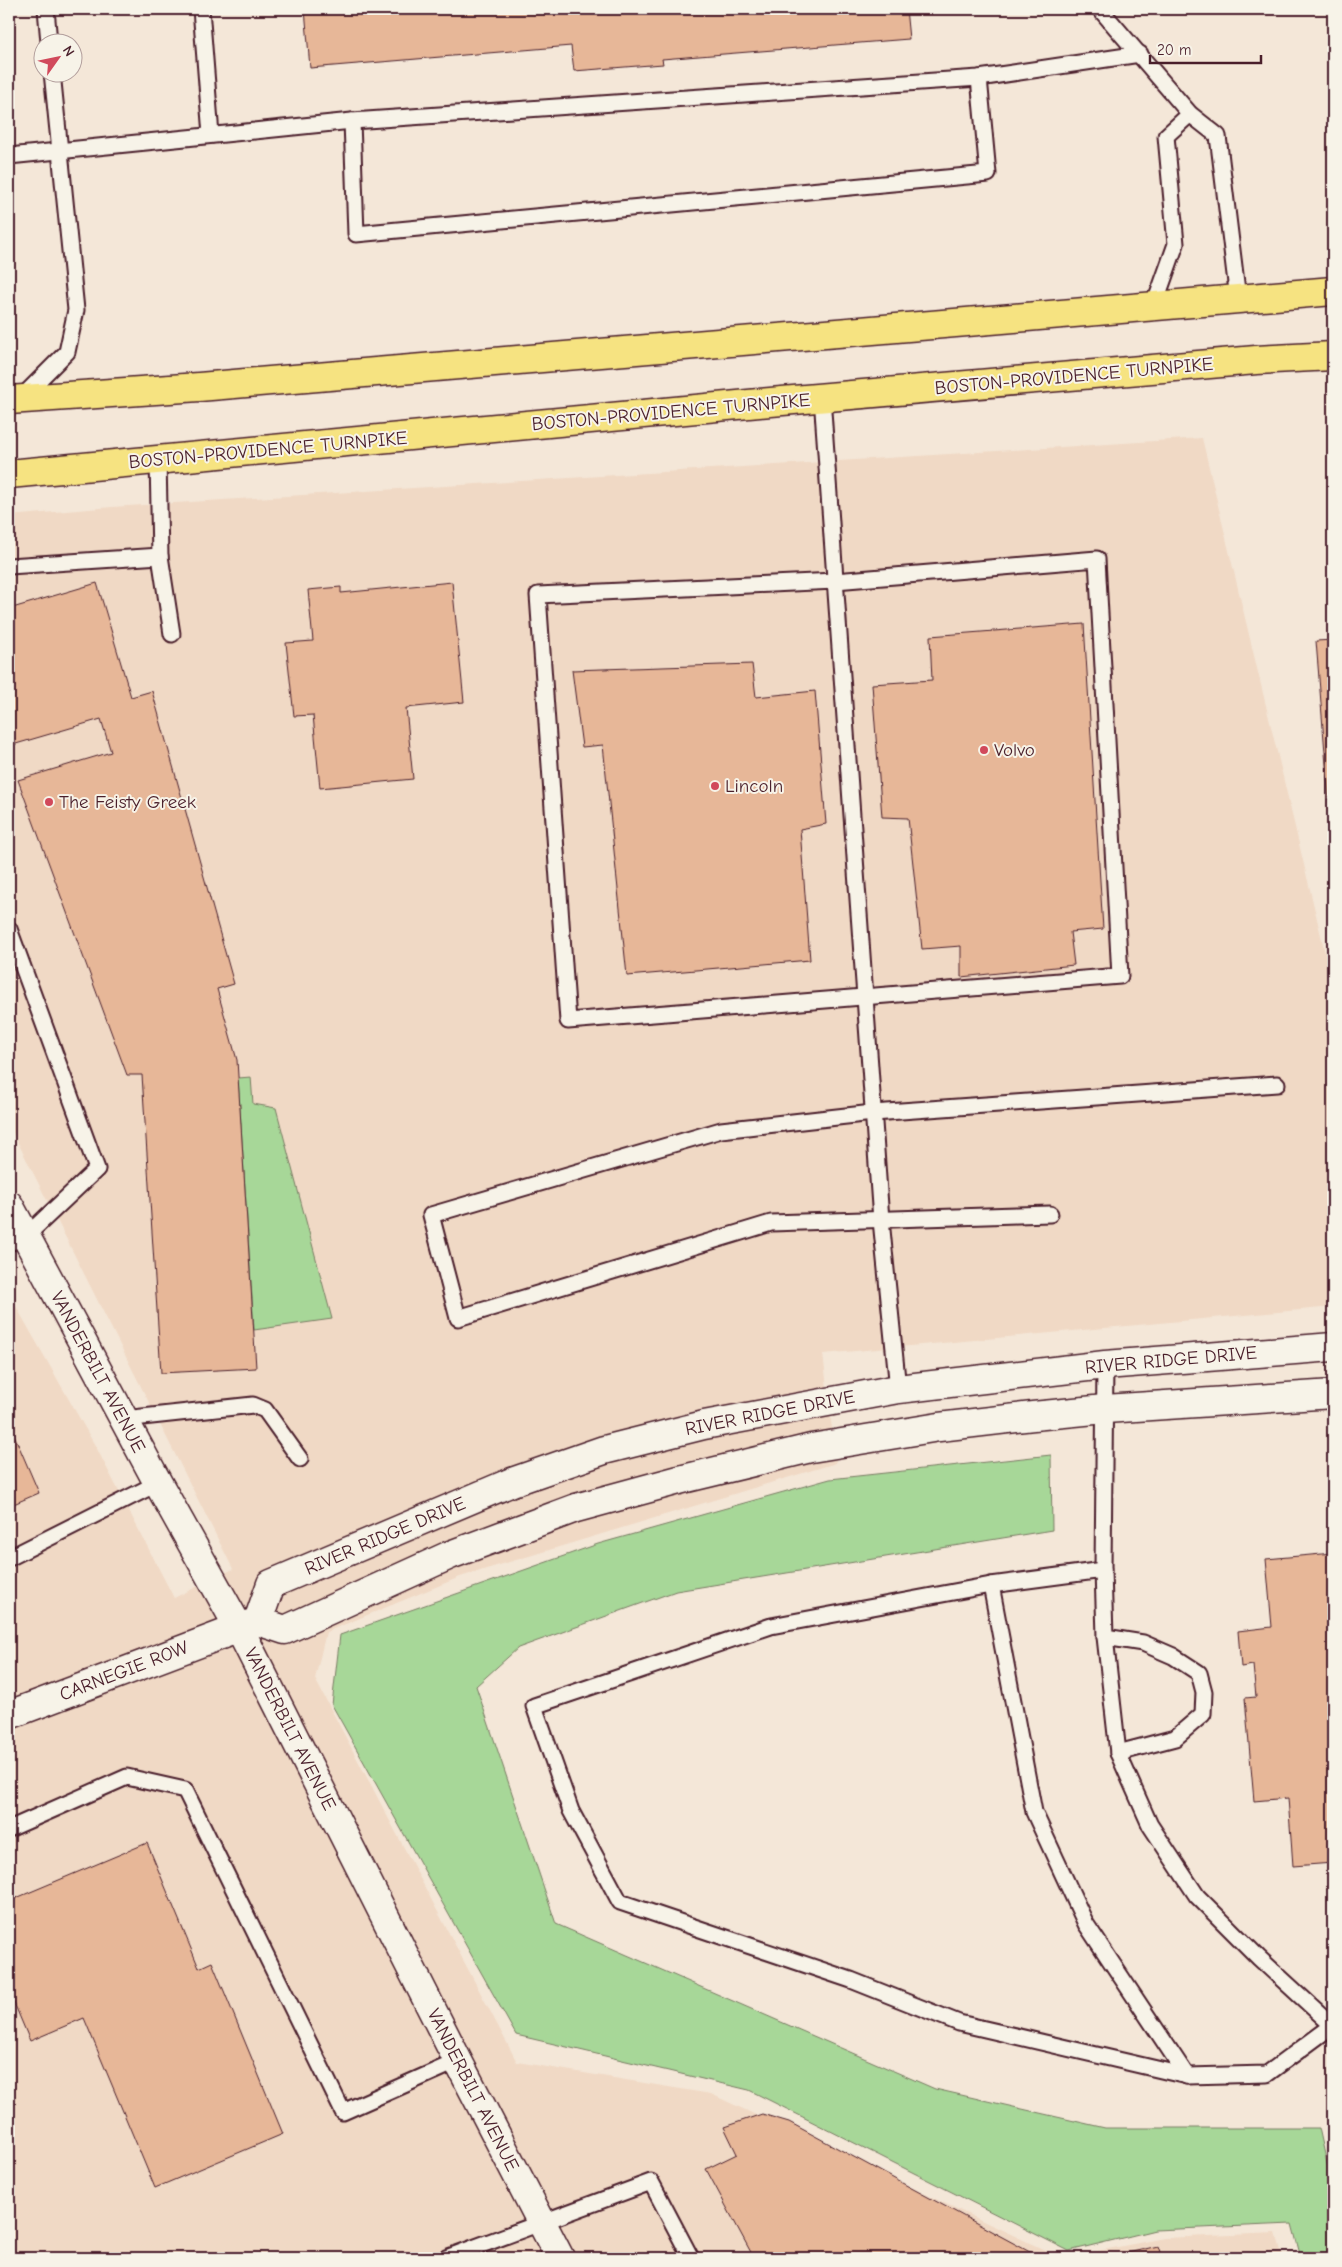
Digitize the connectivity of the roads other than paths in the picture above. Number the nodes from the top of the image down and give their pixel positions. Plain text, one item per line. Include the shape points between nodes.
1 (46, 9) edge
2 (201, 9) edge
3 (1100, 9) edge
4 (48, 32) edge
5 (1140, 54) junction
6 (979, 78) junction
7 (53, 82) edge
8 (1190, 114) junction
9 (352, 121) junction
10 (211, 135) junction
11 (59, 150) junction
12 (9, 156) edge
13 (1333, 291) edge
14 (1238, 299) junction
15 (1154, 306) junction
16 (1333, 356) edge
17 (822, 398) junction
18 (14, 399) edge
19 (158, 460) junction
20 (9, 474) edge
21 (160, 556) junction
22 (9, 566) edge
23 (835, 581) junction
24 (172, 634) dead end
25 (9, 929) edge
26 (865, 996) junction
27 (1277, 1084) dead end
28 (873, 1113) junction
29 (9, 1205) edge
30 (1050, 1214) dead end
31 (881, 1220) junction
32 (17, 1240) edge
33 (1333, 1347) edge
34 (1105, 1365) junction
35 (898, 1389) junction
36 (1333, 1394) edge
37 (1105, 1409) junction
38 (124, 1419) junction
39 (300, 1459) dead end
40 (158, 1483) junction
41 (9, 1558) edge
42 (1103, 1570) junction
43 (991, 1585) junction
44 (249, 1625) junction
45 (1105, 1637) junction
46 (9, 1715) edge
47 (1118, 1753) junction
48 (9, 1828) edge
49 (1333, 2028) edge
50 (458, 2061) junction
51 (1187, 2076) junction
52 (541, 2222) junction
53 (446, 2258) edge
54 (560, 2258) edge
55 (691, 2258) edge

1 - 4 lane
2 - 10 lane
3 - 5 lane
5 - 6 lane
5 - 8 lane
6 - 9 lane
6 - 9 lane via 988,174 356,234
7 - 11 lane
8 - 14 lane via 1218,136
8 - 15 lane via 1166,136 1176,244
9 - 10 lane
10 - 11 lane
11 - 12 lane
11 - 18 lane via 76,310 67,352
13 - 14 main road
14 - 15 main road
15 - 18 main road via 199,388
16 - 17 main road, BOSTON-PROVIDENCE TURNPIKE
17 - 19 main road, BOSTON-PROVIDENCE TURNPIKE
17 - 23 lane
19 - 20 main road, BOSTON-PROVIDENCE TURNPIKE
19 - 21 lane
21 - 22 lane
21 - 24 lane
23 - 26 lane
23 - 26 lane via 1097,559 1120,976
23 - 26 lane via 538,595 567,1011 568,1021
25 - 32 lane via 96,1169
26 - 28 lane
27 - 28 lane
28 - 31 lane
28 - 31 lane via 720,1130 430,1214 458,1318 771,1223
29 - 32 street, VANDERBILT AVENUE
30 - 31 lane
31 - 35 lane
32 - 38 street, VANDERBILT AVENUE
33 - 34 street, RIVER RIDGE DRIVE
34 - 35 street, RIVER RIDGE DRIVE
34 - 37 lane
35 - 44 street, RIVER RIDGE DRIVE via 704,1425 604,1450 512,1482 271,1584
36 - 37 street
37 - 42 lane
37 - 44 street via 939,1427 811,1448 680,1480 576,1508 450,1555 285,1630
38 - 39 lane via 253,1405 265,1410
38 - 40 street, VANDERBILT AVENUE
40 - 41 lane
40 - 44 street, VANDERBILT AVENUE
42 - 43 lane
42 - 45 lane
43 - 51 lane via 1034,1812 1086,1924
43 - 51 lane via 771,1626 534,1706 571,1811 620,1902 851,1980 959,2023
44 - 46 street, CARNEGIE ROW
44 - 50 street, VANDERBILT AVENUE
45 - 47 lane
45 - 47 lane via 1143,1643 1174,1656 1199,1673 1204,1692 1203,1714 1175,1738
47 - 49 lane via 1150,1825 1197,1896
48 - 50 lane via 127,1777 186,1790 344,2112
49 - 51 lane via 1267,2074
50 - 52 street, VANDERBILT AVENUE
52 - 53 lane
52 - 54 street, VANDERBILT AVENUE
52 - 55 lane via 651,2182

